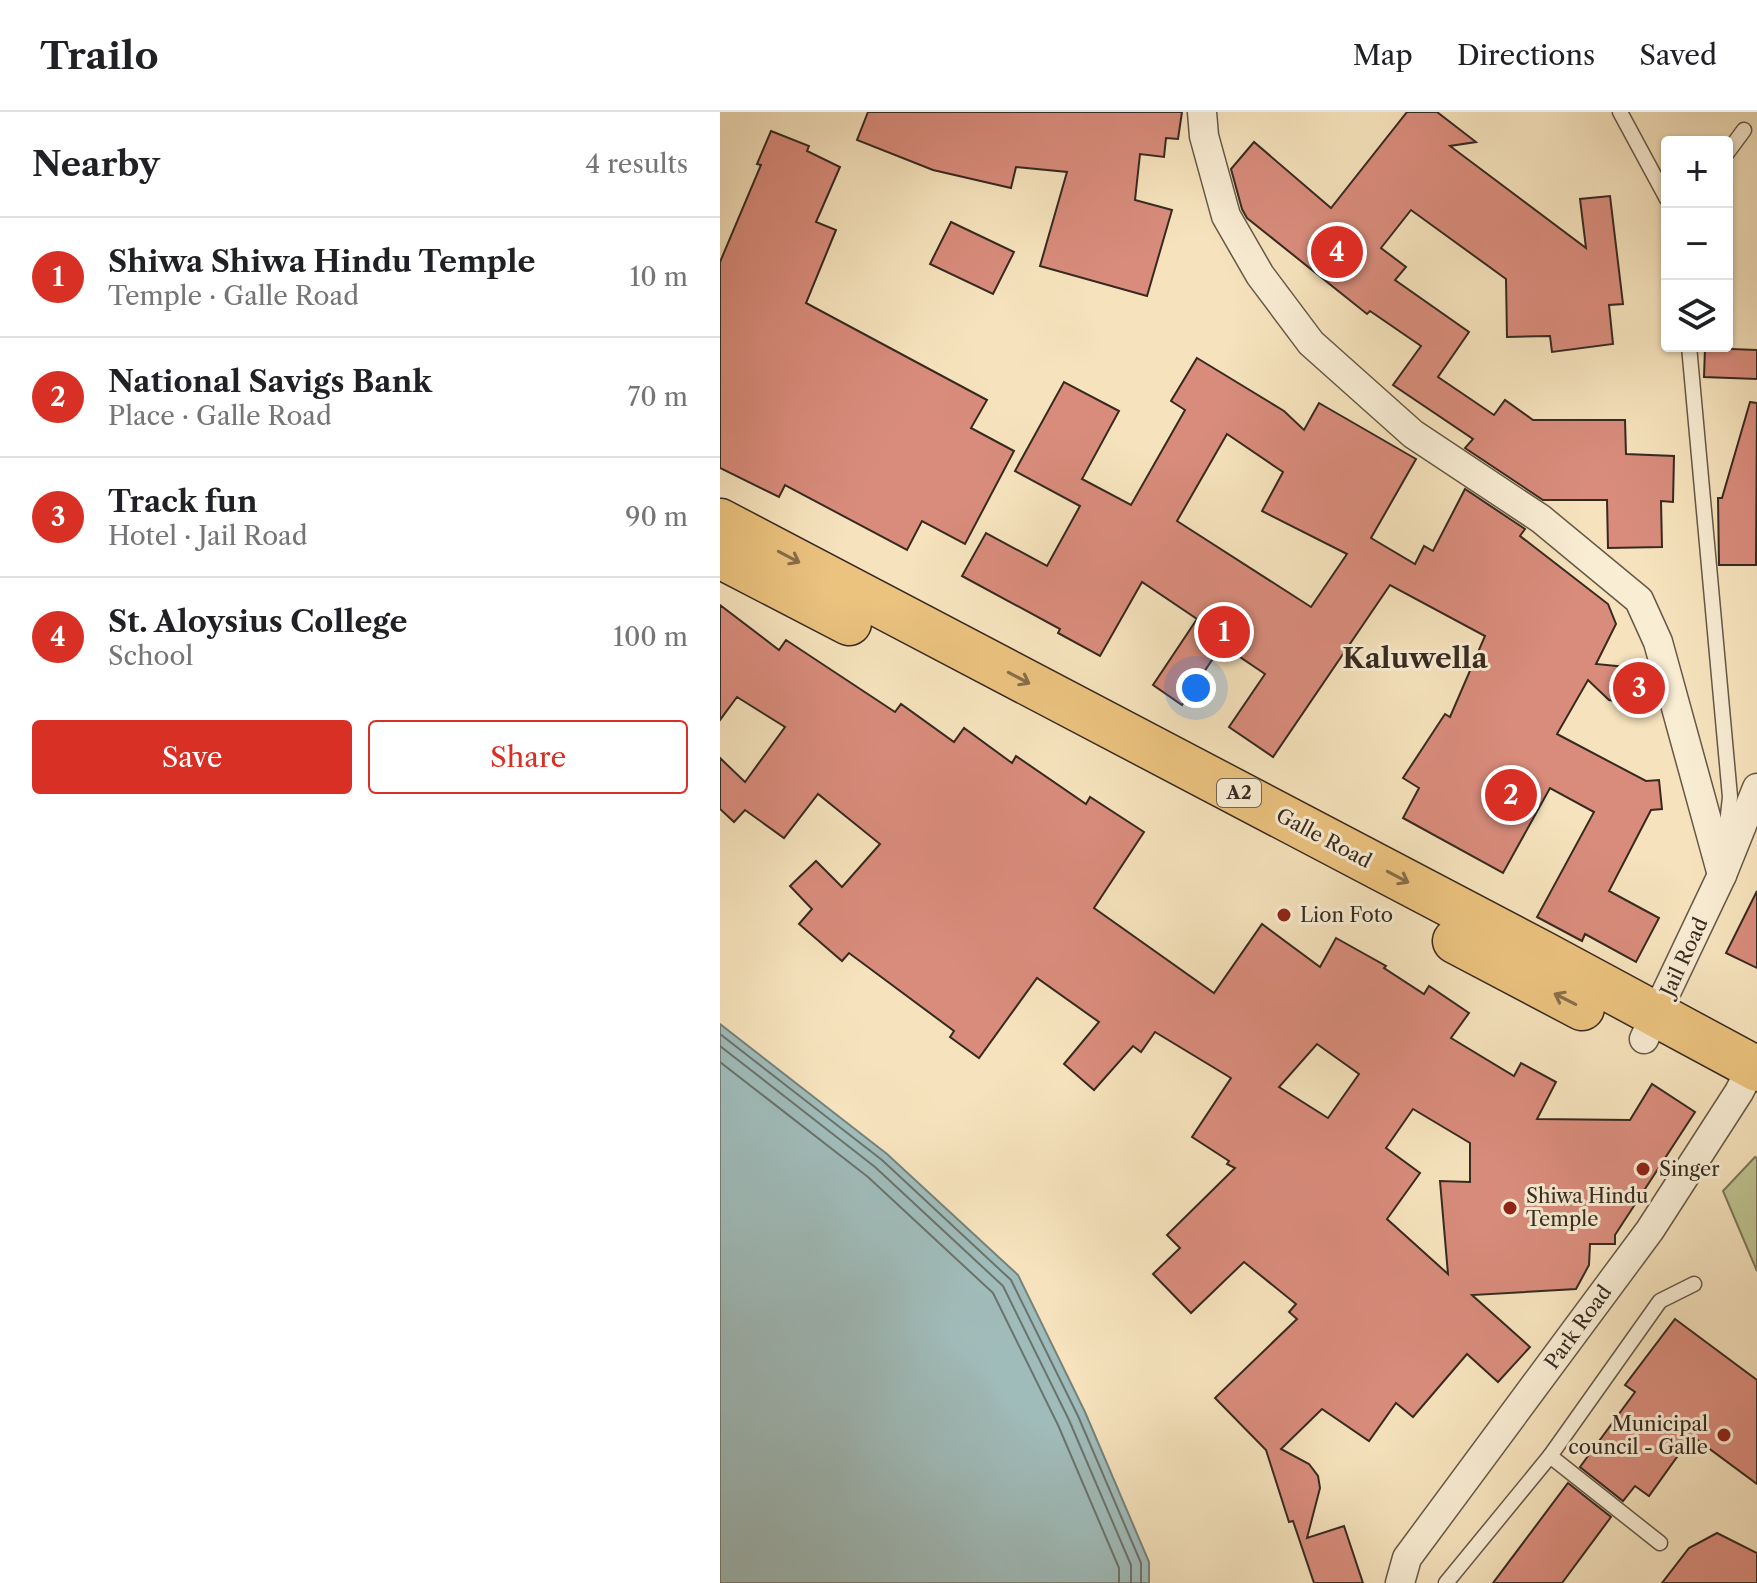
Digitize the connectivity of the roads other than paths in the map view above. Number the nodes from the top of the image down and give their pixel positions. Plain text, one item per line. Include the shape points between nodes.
1 (1202, 112) edge
2 (1620, 112) edge
3 (1744, 130) dead end
4 (1733, 145) edge
5 (1661, 188) edge
6 (1690, 352) edge
7 (720, 521) edge
8 (720, 556) edge
9 (1757, 788) edge
10 (1722, 875) junction
11 (1651, 1028) junction
12 (1751, 1082) edge
13 (1694, 1284) dead end
14 (1550, 1456) junction
15 (1660, 1543) dead end
16 (1400, 1583) edge
17 (1446, 1583) edge

1 - 10 street via 1226,216 1260,275 1311,343 1413,434 1541,519 1639,600 1658,642
2 - 5 lane
3 - 4 lane
6 - 10 lane via 1730,797
7 -> 11 highway, Galle Road / A2 via 1542,953
11 -> 8 highway, Galle Road / A2
9 - 10 street, Jail Road
10 - 11 street, Jail Road
11 - 12 highway, Galle Road / A2
12 - 16 street, Park Road via 1650,1230 1407,1558
13 - 14 lane via 1660,1301
14 - 15 lane
14 - 17 lane

